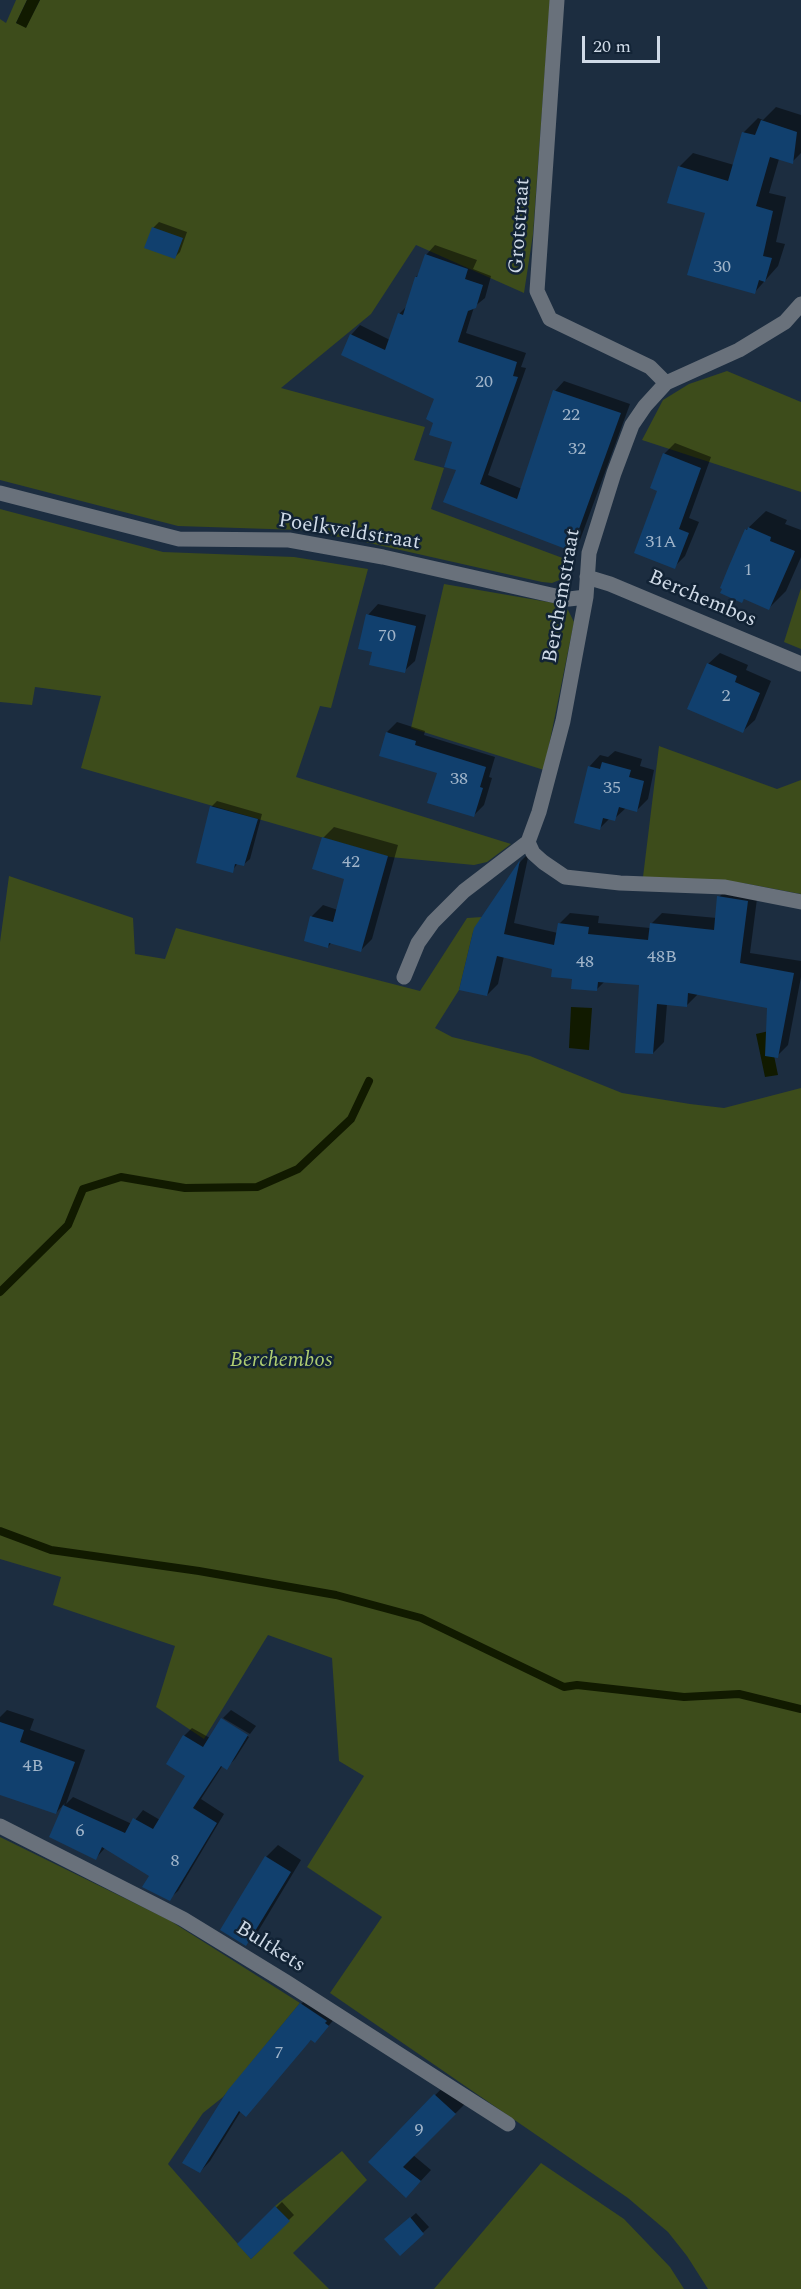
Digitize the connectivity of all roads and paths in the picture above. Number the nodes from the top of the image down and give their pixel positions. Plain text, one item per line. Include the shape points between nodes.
1 (557, 0) edge
2 (801, 304) edge
3 (666, 383) junction
4 (0, 493) edge
5 (587, 577) junction
6 (585, 597) junction
7 (801, 664) edge
8 (528, 842) junction
9 (801, 902) edge
10 (404, 977) dead end
11 (0, 1826) edge
12 (508, 2124) dead end

1 - 3 street, Grotstraat via 537,291 550,319 650,367
2 - 3 street, Berchemstraat via 785,322 739,350
3 - 5 street, Berchemstraat via 632,425 594,532
4 - 6 street, Poelkveldstraat via 179,539 289,540 569,599
5 - 6 street, Berchemstraat
5 - 7 street, Berchembos
6 - 8 street, Berchemstraat via 563,721
8 - 9 street via 543,862 565,878 725,887
8 - 10 street via 465,891 433,922 418,943
11 - 12 street, Bultkets via 183,1919

